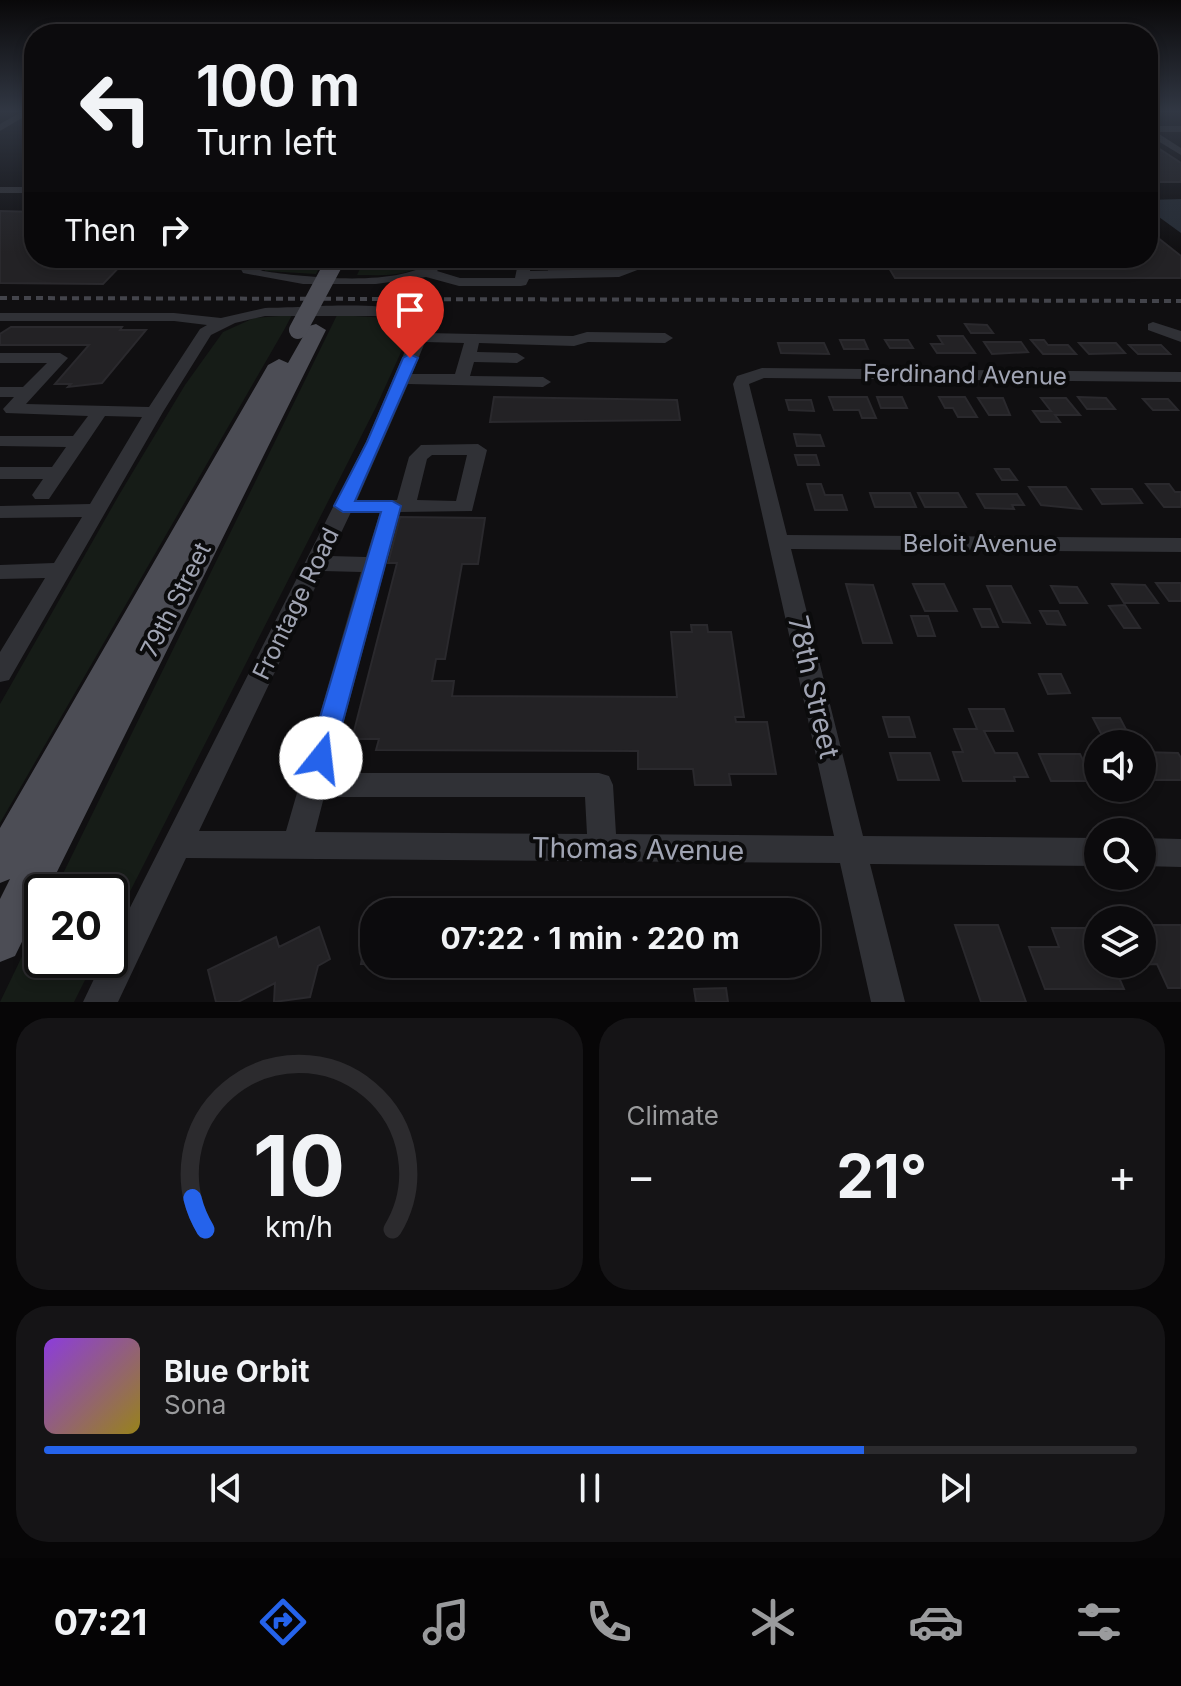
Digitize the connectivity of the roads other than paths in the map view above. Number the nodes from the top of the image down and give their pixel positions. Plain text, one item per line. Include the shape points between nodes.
1 (0, 190) edge
2 (20, 190) junction
3 (24, 190) edge
4 (24, 200) edge
5 (247, 268) edge
6 (339, 268) edge
7 (430, 268) edge
8 (524, 268) edge
9 (633, 268) edge
10 (425, 272) junction
11 (523, 275) junction
12 (0, 317) edge
13 (221, 322) junction
14 (1153, 327) dead end
15 (307, 330) junction
16 (419, 337) junction
17 (1181, 337) edge
18 (466, 338) junction
19 (665, 338) dead end
20 (468, 357) junction
21 (0, 358) edge
22 (517, 358) dead end
23 (749, 376) joint
24 (1181, 377) edge
25 (402, 379) junction
26 (454, 381) junction
27 (543, 382) dead end
28 (0, 392) edge
29 (29, 392) junction
30 (100, 411) junction
31 (6, 412) edge
32 (154, 412) junction
33 (0, 441) edge
34 (78, 442) junction
35 (0, 473) edge
36 (57, 473) junction
37 (42, 495) dead end
38 (343, 506) junction
39 (97, 510) junction
40 (0, 512) edge
41 (780, 542) junction
42 (1181, 545) edge
43 (315, 563) junction
44 (374, 565) junction
45 (62, 570) junction
46 (0, 572) edge
47 (2, 667) edge
48 (313, 785) junction
49 (297, 843) junction
50 (179, 844) junction
51 (602, 850) junction
52 (853, 850) junction
53 (1084, 852) edge
54 (1156, 852) edge
55 (1181, 853) edge
56 (0, 865) edge
57 (0, 941) edge
58 (100, 1002) edge
59 (888, 1002) edge

1 - 2 street
2 - 3 street
2 - 4 street via 15,199
5 - 10 street via 273,278 396,278
6 - 15 main road, 79th Street
7 - 10 street
8 - 11 street
9 - 11 street via 619,273
10 - 11 street via 459,282 521,282
12 - 13 street
13 - 16 street via 265,312 377,312 410,320
13 - 32 street via 198,339
14 - 17 street
15 - 56 main road, 79th Street
15 - 57 main road, 79th Street
16 - 18 street
16 - 25 street, Frontage Road
18 - 19 street
18 - 20 street via 472,342
20 - 22 street
20 - 26 street via 462,376
21 - 29 street via 60,358
23 - 24 street, Ferdinand Avenue
23 - 41 street, 78th Street via 741,384
25 - 26 street
25 - 38 street, Frontage Road
26 - 27 street
28 - 29 street
29 - 31 street
30 - 31 street
30 - 32 street
30 - 34 street
32 - 39 street
33 - 34 street
34 - 36 street
35 - 36 street
36 - 37 street
38 - 43 street, Frontage Road
38 - 44 street via 399,506
39 - 40 street
39 - 45 street
41 - 42 street, Beloit Avenue
41 - 52 street, 78th Street
43 - 44 street
43 - 50 street, Frontage Road
44 - 48 street
45 - 46 street
45 - 47 street
48 - 49 street
48 - 51 street via 599,785
49 - 50 street, Thomas Avenue
49 - 51 street, Thomas Avenue
50 - 58 street, Frontage Road
51 - 52 street, Thomas Avenue
52 - 53 street, Thomas Avenue
52 - 59 street, 78th Street
54 - 55 street

